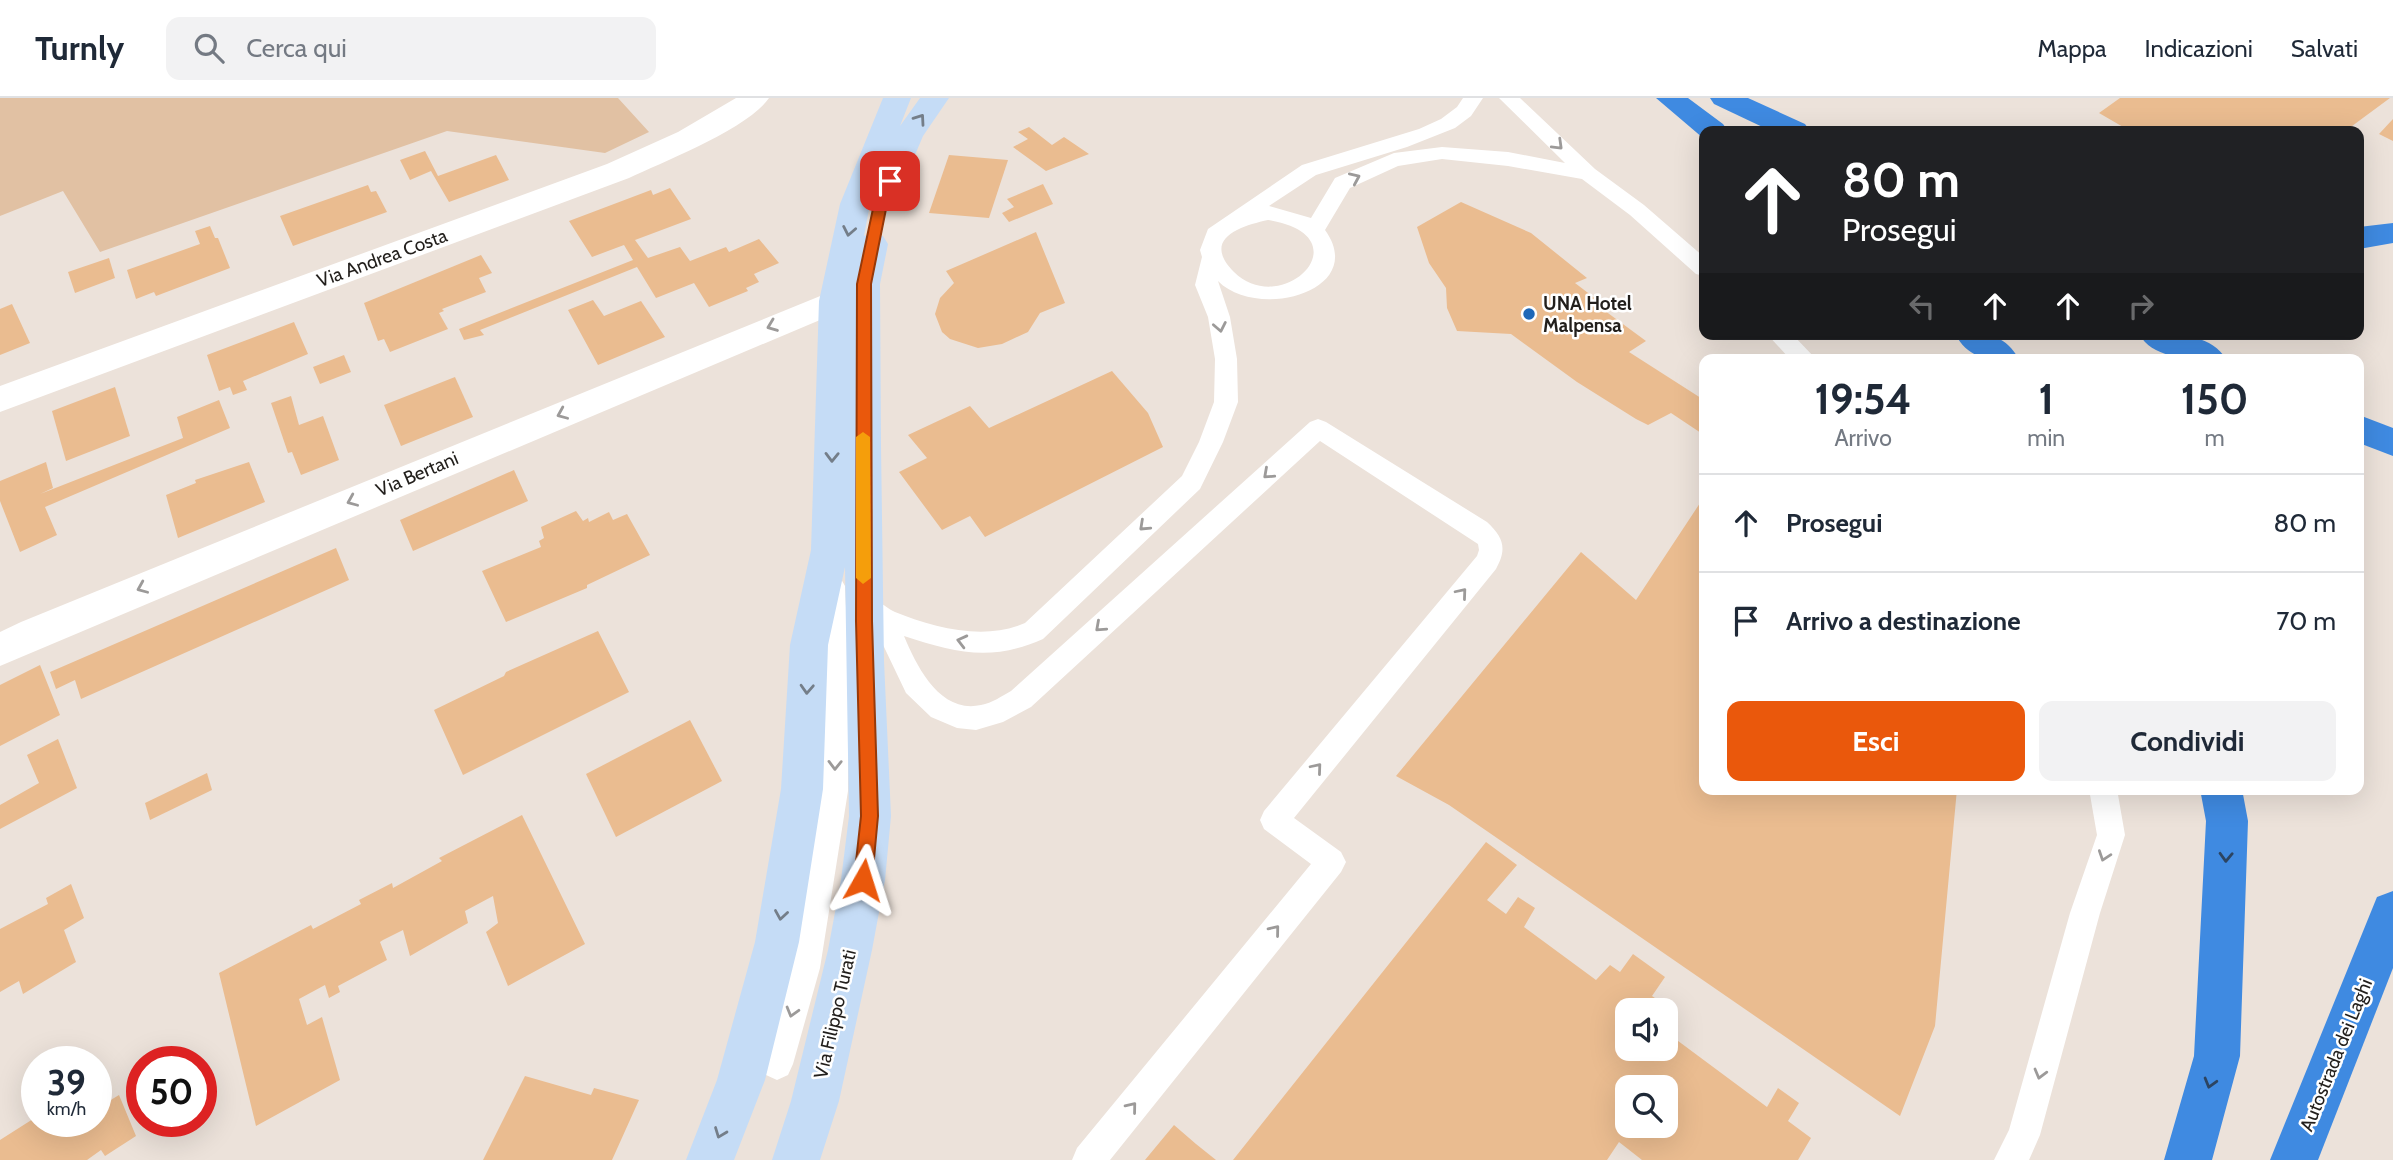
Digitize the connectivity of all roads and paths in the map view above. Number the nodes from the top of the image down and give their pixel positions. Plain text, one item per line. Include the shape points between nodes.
1 (755, 98) edge
2 (897, 98) edge
3 (935, 98) edge
4 (1473, 98) edge
5 (1509, 98) edge
6 (1670, 98) edge
7 (1693, 98) edge
8 (1724, 98) edge
9 (1706, 126) edge
10 (1740, 126) edge
11 (1784, 126) edge
12 (1588, 174) junction
13 (1234, 220) junction
14 (1314, 230) junction
15 (2393, 233) edge
16 (2364, 237) edge
17 (1211, 261) junction
18 (1699, 265) edge
19 (835, 301) junction
20 (1784, 340) edge
21 (1979, 340) edge
22 (2168, 340) edge
23 (1800, 354) edge
24 (1996, 354) edge
25 (2198, 354) edge
26 (0, 399) edge
27 (2364, 430) edge
28 (2393, 443) edge
29 (830, 550) junction
30 (874, 610) junction
31 (0, 650) edge
32 (2105, 795) edge
33 (2222, 795) edge
34 (2393, 912) edge
35 (777, 1063) dead end
36 (710, 1160) edge
37 (796, 1160) edge
38 (1089, 1160) edge
39 (2011, 1160) edge
40 (2188, 1160) edge
41 (2294, 1160) edge

1 - 26 street, Via Andrea Costa via 699,133 618,171
2 -> 19 main road via 855,204
30 -> 3 main road, Via Filippo Turati via 863,446 864,284 881,204 909,135
4 - 13 lane via 1455,120 1415,138 1309,170
5 -> 12 lane
6 - 9 highway
7 - 10 highway
8 - 11 highway
14 -> 12 lane via 1342,183 1394,160 1441,153 1508,159
12 - 18 lane
13 - 14 lane via 1268,213 1285,215
13 - 17 lane via 1213,238
14 - 17 lane via 1326,255 1322,267 1314,278 1286,291 1248,290 1219,274
15 - 16 highway
17 -> 30 lane via 1206,285 1219,317 1226,359 1226,402 1191,482 1034,631 1020,639 979,645
19 -> 29 main road
19 -> 31 street, Via Bertani
20 - 23 lane
21 - 24 highway
22 - 25 highway
27 - 28 highway
29 -> 35 lane via 836,672 834,791 805,968
29 -> 36 main road via 809,645 802,789 777,942 741,1080
30 - 37 main road, Via Filippo Turati via 870,816 863,880 815,1101
38 -> 30 lane via 1331,862 1274,820 1487,562 1492,550 1489,539 1318,428 1021,699 979,719 955,715 931,703 908,677
32 -> 39 lane via 2111,835 2024,1135
33 -> 40 highway via 2227,821 2217,1056
34 - 41 highway, Autostrada dei Laghi

